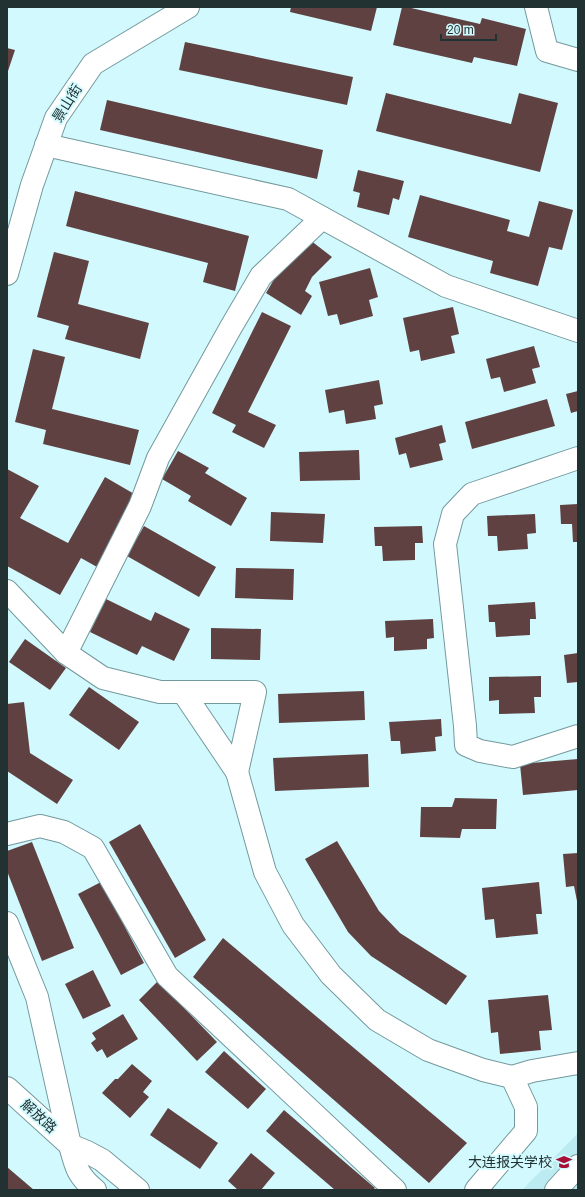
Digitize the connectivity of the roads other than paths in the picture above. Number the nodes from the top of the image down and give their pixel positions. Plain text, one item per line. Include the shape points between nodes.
1 (188, 7) edge
2 (536, 7) edge
3 (578, 60) edge
4 (46, 145) junction
5 (322, 218) junction
6 (7, 274) edge
7 (578, 331) edge
8 (578, 458) edge
9 (7, 591) edge
10 (66, 653) junction
11 (183, 692) junction
12 (578, 736) edge
13 (237, 772) junction
14 (7, 834) edge
15 (7, 922) edge
16 (578, 1063) edge
17 (512, 1077) junction
18 (7, 1088) edge
19 (70, 1145) junction
20 (91, 1189) edge
21 (138, 1190) edge
22 (395, 1190) edge
23 (476, 1190) edge

1 - 4 street, 景山街 via 93,64 56,118
2 - 3 street via 547,51
4 - 5 street via 288,198
4 - 6 street, 景山街 via 32,184
5 - 7 street via 446,286
5 - 10 street via 261,276 230,327 158,458 140,506
8 - 12 street via 472,494 453,514 446,544 466,745 480,752 513,757
9 - 10 street
10 - 11 street via 103,678 160,692
11 - 13 street
11 - 13 street via 256,692
13 - 17 street via 265,872 293,925 332,975 377,1020 428,1050 482,1070
14 - 22 street via 40,826 64,832 93,848 167,976
15 - 19 street via 37,997
16 - 17 street
17 - 23 street via 526,1107 526,1130
18 - 19 street, 解放路
19 - 20 street via 76,1169
19 - 21 street, 解放路 via 102,1160

